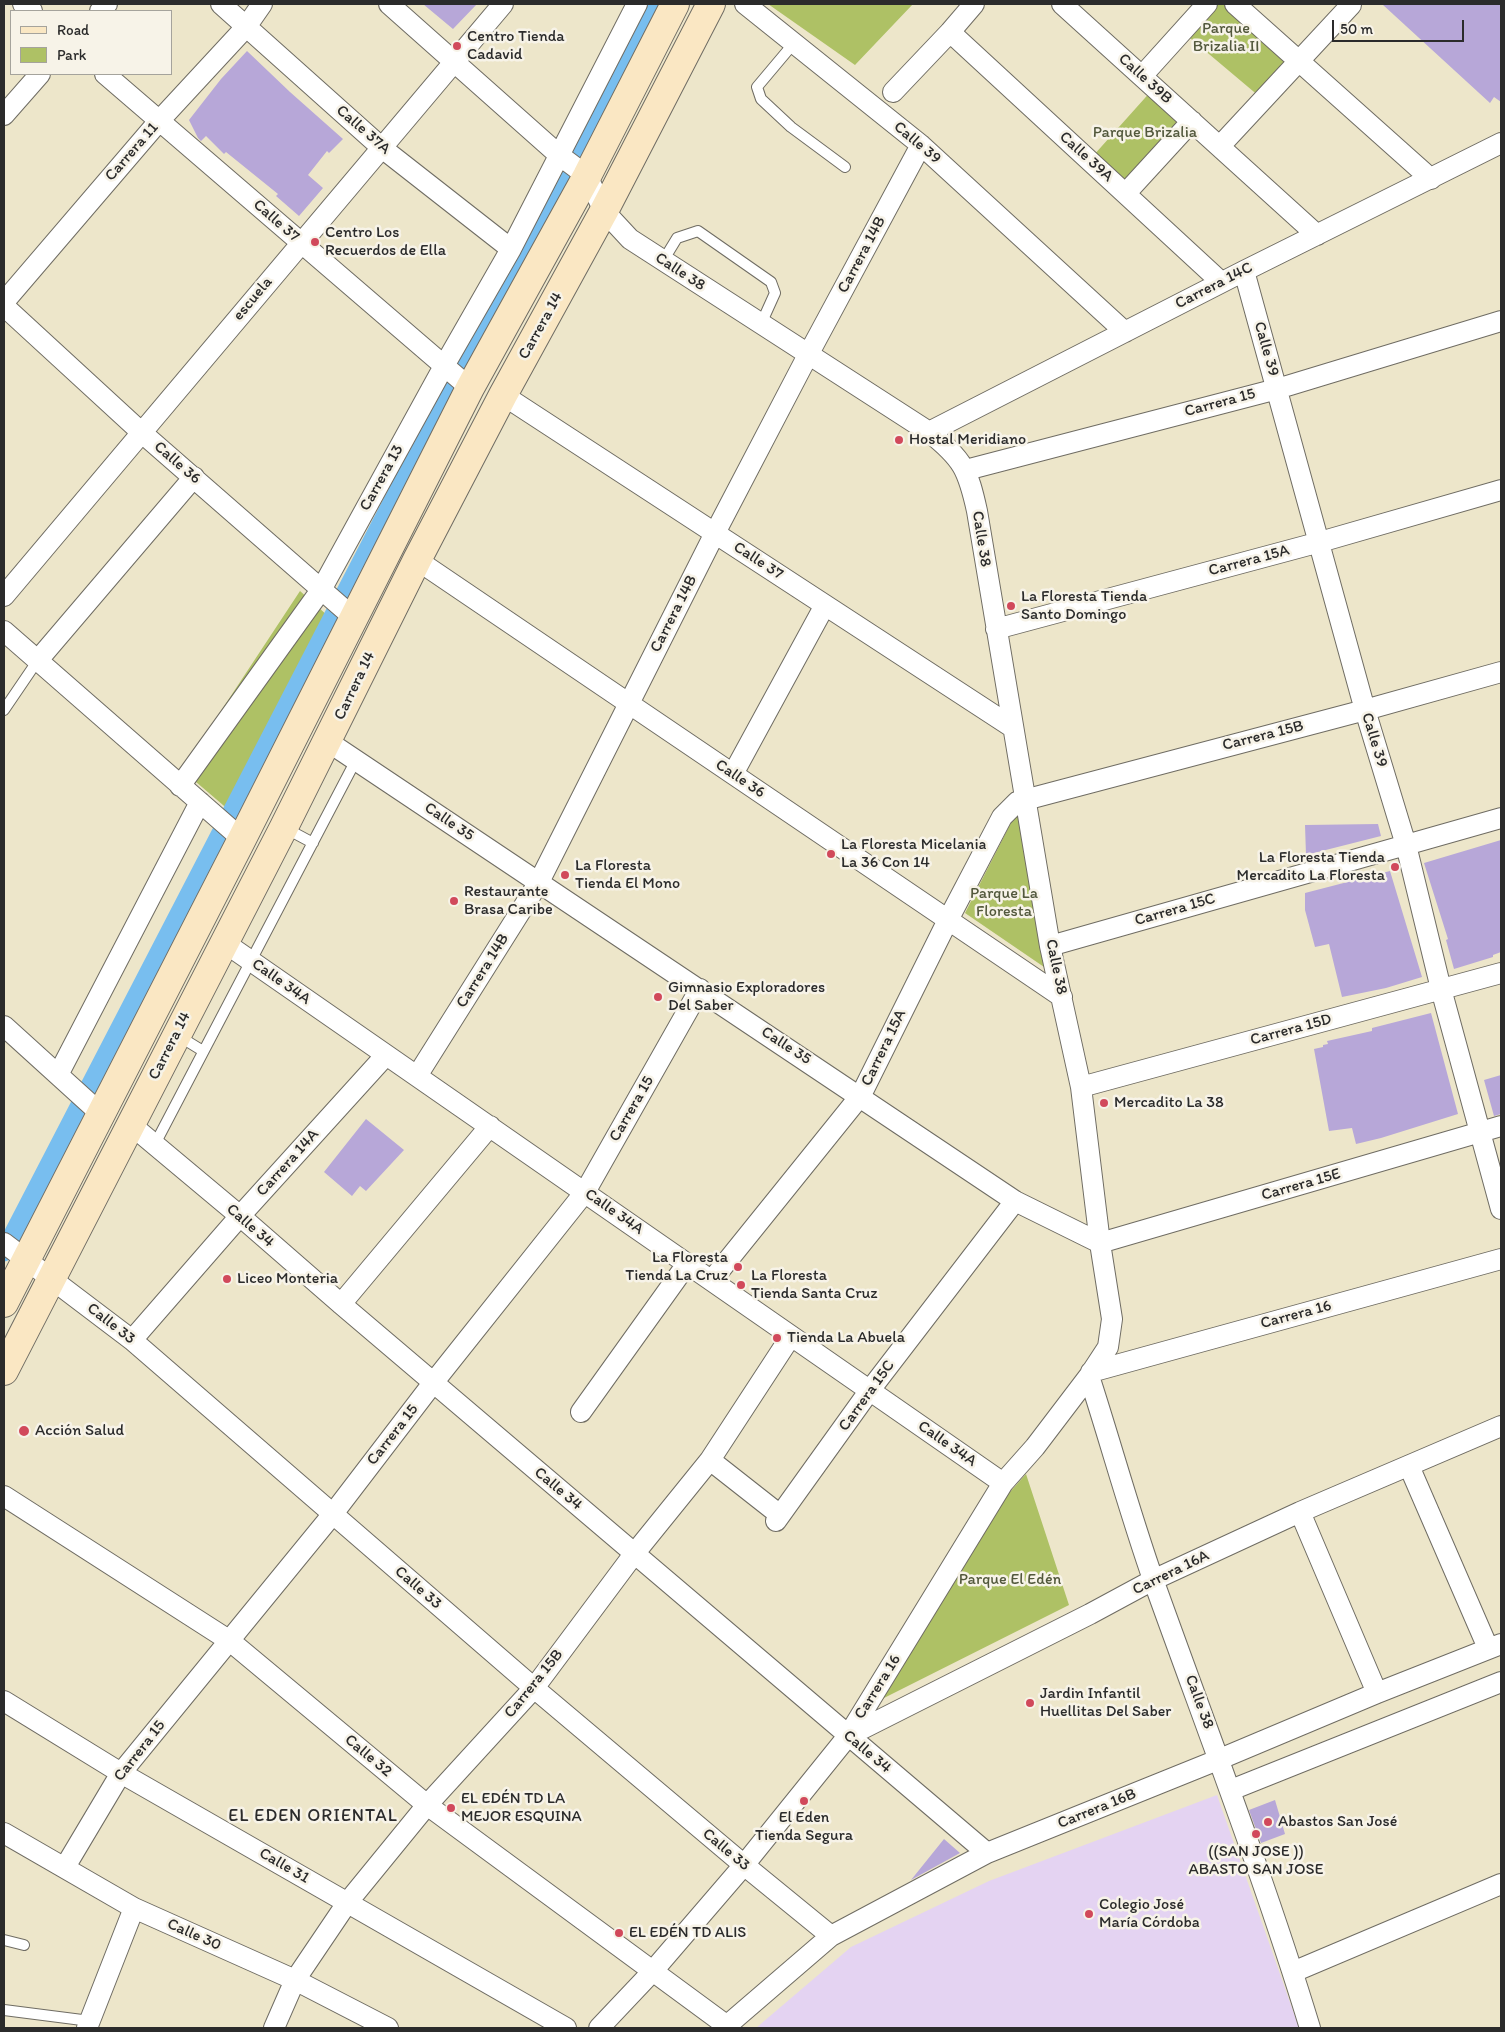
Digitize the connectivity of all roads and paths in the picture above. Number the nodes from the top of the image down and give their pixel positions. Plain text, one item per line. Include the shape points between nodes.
1 (221, 4) edge
2 (262, 4) edge
3 (389, 4) edge
4 (503, 4) edge
5 (637, 4) edge
6 (674, 4) edge
7 (711, 4) edge
8 (745, 4) edge
9 (974, 4) edge
10 (1062, 4) edge
11 (1207, 4) edge
12 (1235, 4) edge
13 (1352, 5) dead end
14 (246, 27) junction
15 (950, 32) junction
16 (794, 43) junction
17 (454, 62) junction
18 (1300, 62) junction
19 (39, 75) edge
20 (106, 75) edge
21 (1142, 76) junction
22 (893, 92) dead end
23 (4, 115) edge
24 (159, 120) junction
25 (1192, 121) junction
26 (1501, 143) edge
27 (922, 145) junction
28 (1220, 146) junction
29 (382, 148) junction
30 (572, 164) junction
31 (845, 166) dead end
32 (1431, 178) junction
33 (1126, 194) junction
34 (604, 211) junction
35 (1317, 234) junction
36 (300, 242) junction
37 (511, 250) junction
38 (663, 261) junction
39 (1244, 270) junction
40 (1222, 282) junction
41 (4, 302) edge
42 (4, 306) edge
43 (1501, 321) edge
44 (761, 324) junction
45 (1125, 332) junction
46 (808, 355) junction
47 (445, 367) junction
48 (465, 385) junction
49 (1276, 389) junction
50 (503, 395) junction
51 (141, 432) junction
52 (929, 432) junction
53 (966, 470) junction
54 (194, 477) junction
55 (1501, 490) edge
56 (715, 533) junction
57 (1320, 542) junction
58 (417, 560) junction
59 (323, 591) junction
60 (4, 596) edge
61 (825, 605) junction
62 (349, 614) junction
63 (996, 629) junction
64 (5, 634) edge
65 (38, 660) junction
66 (1501, 672) edge
67 (629, 704) junction
68 (4, 710) edge
69 (1365, 710) junction
70 (1012, 727) junction
71 (327, 741) junction
72 (356, 760) junction
73 (733, 774) junction
74 (180, 786) junction
75 (1025, 798) junction
76 (206, 808) junction
77 (1501, 818) edge
78 (284, 827) junction
79 (237, 834) junction
80 (313, 842) junction
81 (1406, 845) junction
82 (539, 882) junction
83 (948, 920) junction
84 (225, 943) junction
85 (1050, 946) junction
86 (250, 962) junction
87 (1501, 973) edge
88 (700, 989) junction
89 (1441, 989) junction
90 (1062, 997) junction
91 (4, 1026) edge
92 (176, 1034) junction
93 (204, 1051) junction
94 (386, 1055) junction
95 (417, 1076) junction
96 (63, 1079) junction
97 (1081, 1087) junction
98 (860, 1095) junction
99 (94, 1108) junction
100 (130, 1124) junction
101 (490, 1126) junction
102 (1501, 1126) edge
103 (1480, 1132) junction
104 (154, 1146) junction
105 (585, 1192) junction
106 (1015, 1201) junction
107 (1501, 1209) edge
108 (240, 1216) junction
109 (1100, 1243) junction
110 (14, 1250) edge
111 (1501, 1259) edge
112 (687, 1264) junction
113 (51, 1278) junction
114 (712, 1280) junction
115 (4, 1302) edge
116 (341, 1304) junction
117 (791, 1336) junction
118 (132, 1340) junction
119 (1108, 1346) joint
120 (4, 1370) edge
121 (1090, 1374) junction
122 (433, 1383) junction
123 (870, 1390) junction
124 (581, 1412) dead end
125 (1501, 1426) edge
126 (710, 1460) junction
127 (1409, 1466) junction
128 (1003, 1483) junction
129 (4, 1496) edge
130 (1300, 1512) junction
131 (332, 1515) junction
132 (634, 1554) junction
133 (1153, 1580) junction
134 (230, 1641) junction
135 (1495, 1646) edge
136 (1501, 1682) edge
137 (534, 1688) junction
138 (1376, 1693) junction
139 (4, 1701) edge
140 (848, 1736) junction
141 (1220, 1759) junction
142 (121, 1773) junction
143 (1231, 1790) junction
144 (427, 1805) junction
145 (4, 1832) edge
146 (987, 1854) junction
147 (744, 1866) junction
148 (65, 1867) junction
149 (1501, 1884) edge
150 (347, 1903) junction
151 (134, 1908) junction
152 (830, 1936) junction
153 (4, 1940) edge
154 (24, 1945) dead end
155 (652, 1972) junction
156 (1293, 1972) junction
157 (295, 1980) junction
158 (4, 2010) edge
159 (89, 2025) edge
160 (725, 2027) edge
161 (274, 2028) edge
162 (388, 2028) edge
163 (566, 2028) edge
164 (599, 2028) edge
165 (1310, 2028) edge

1 - 14 street, Calle 37A
2 - 14 street, Carrera 11
3 - 17 street, Calle 38
4 - 17 street, escuela
5 - 30 street, Carrera 13
6 - 30 main road, Carrera 14
7 - 34 main road, Carrera 14
8 - 16 street, Calle 39
9 - 15 street
10 - 21 street, Calle 39B
11 - 21 street
12 - 18 street
13 - 18 street
14 - 24 street, Carrera 11
14 - 29 street, Calle 37A
15 - 22 street
15 - 33 street, Calle 39A
16 - 27 street, Calle 39
16 - 31 lane via 757,87 761,99 791,127
17 - 29 street, escuela
17 - 30 street, Calle 38
18 - 28 street
18 - 32 street
19 - 23 street
20 - 24 street, Calle 37
21 - 25 street, Calle 39B
24 - 36 street, Calle 37
24 - 41 street, Carrera 11
25 - 28 street, Calle 39B
25 - 33 street
26 - 32 street, Carrera 14C
27 - 45 street, Calle 39
27 - 46 street, Carrera 14B
28 - 35 street, Calle 39B
29 - 36 street, escuela
29 - 37 street, Calle 37A
30 - 34 street, Calle 38
30 - 37 street, Carrera 13
30 - 48 main road, Carrera 14
32 - 35 street, Carrera 14C
33 - 40 street, Calle 39A
34 - 38 street, Calle 38 via 630,239
34 - 50 main road, Carrera 14
35 - 39 street, Carrera 14C
36 - 47 street, Calle 37
36 - 51 street, escuela
37 - 47 street, Carrera 13
38 - 44 street, Calle 38
38 - 44 lane via 677,238 698,231 771,282 775,293
39 - 40 street, Carrera 14C
39 - 49 street, Calle 39
40 - 45 street, Carrera 14C
42 - 51 street, Calle 36
43 - 49 street, Carrera 15
44 - 46 street, Calle 38
45 - 52 street, Carrera 14C
46 - 52 street, Calle 38
46 - 56 street, Carrera 14B
47 - 48 street, Calle 37
47 - 59 street, Carrera 13
48 - 62 main road, Carrera 14
49 - 53 street, Carrera 15
49 - 57 street, Calle 39
50 - 56 street, Calle 37
50 - 58 main road, Carrera 14
51 - 54 street, Calle 36
51 - 60 street, escuela
52 - 53 street, Calle 38 via 948,447
53 - 63 street, Calle 38 via 978,511
54 - 59 street, Calle 36
54 - 65 street
55 - 57 street, Carrera 15A
56 - 61 street, Calle 37
56 - 67 street, Carrera 14B
57 - 63 street, Carrera 15A
57 - 69 street, Calle 39
58 - 67 street, Calle 36
58 - 71 main road, Carrera 14
59 - 62 street, Calle 36
59 - 74 street, Carrera 13
61 - 70 street, Calle 37
61 - 73 street
62 - 79 main road, Carrera 14
63 - 70 street, Calle 38
64 - 65 street
65 - 68 lane
65 - 74 street
66 - 69 street, Carrera 15B
67 - 73 street, Calle 36
67 - 82 street, Carrera 14B
69 - 75 street, Carrera 15B
69 - 81 street, Calle 39
70 - 75 street, Calle 38
71 - 72 street, Calle 35
71 - 78 main road, Carrera 14
72 - 80 lane
72 - 82 street, Calle 35
73 - 83 street, Calle 36
74 - 76 street
75 - 83 street, Carrera 15A via 1016,802 1002,817
75 - 85 street, Calle 38
76 - 79 street
76 - 96 street
77 - 81 street, Carrera 15C
78 - 80 lane
78 - 84 main road, Carrera 14
79 - 99 main road, Carrera 14
80 - 86 lane
81 - 85 street, Carrera 15C
81 - 89 street, Calle 39
82 - 88 street, Calle 35
82 - 95 street, Carrera 14B
83 - 90 street, Calle 36
83 - 98 street, Carrera 15A
84 - 86 street, Calle 34A
84 - 92 main road, Carrera 14
85 - 90 street, Calle 38
86 - 93 lane
86 - 94 street, Calle 34A
87 - 89 street, Carrera 15D
88 - 98 street, Calle 35
88 - 105 street, Carrera 15
89 - 97 street, Carrera 15D
89 - 103 street, Calle 39
90 - 97 street, Calle 38
91 - 96 street
92 - 93 lane
92 - 100 main road, Carrera 14
93 - 104 lane
94 - 95 street, Calle 34A
94 - 108 street, Carrera 14A
95 - 101 street, Calle 34A
96 - 99 street
97 - 109 street, Calle 38
98 - 106 street, Calle 35
98 - 114 street, Carrera 15A
99 - 110 main road, Carrera 14
100 - 104 street, Calle 34
100 - 113 main road, Carrera 14
101 - 105 street, Calle 34A
101 - 116 street
102 - 103 street, Carrera 15E
103 - 107 street, Calle 39
103 - 109 street, Carrera 15E
104 - 108 street, Calle 34
105 - 112 street, Calle 34A
105 - 122 street, Carrera 15
106 - 109 street, Calle 35
106 - 123 street, Carrera 15C
108 - 116 street, Calle 34
108 - 118 street, Carrera 14A
109 - 119 street, Calle 38 via 1112,1319
110 - 113 street, Calle 33
110 - 115 main road, Carrera 14
111 - 121 street, Carrera 16
112 - 114 street, Calle 34A
112 - 124 street
113 - 118 street, Calle 33
113 - 120 main road, Carrera 14
114 - 117 street, Calle 34A
116 - 122 street, Calle 34
117 - 123 street, Calle 34A
117 - 126 street, Carrera 15B
118 - 131 street, Calle 33
119 - 121 street, Carrera 16
121 - 128 street, Carrera 16 via 1035,1447
121 - 133 street, Calle 38
122 - 131 street, Carrera 15
122 - 132 street, Calle 34
123 - 126 street, Carrera 15C via 778,1518
123 - 128 street, Calle 34A
125 - 127 street, Carrera 16A
126 - 132 street, Carrera 15B
127 - 130 street, Carrera 16A
127 - 135 street
128 - 140 street, Carrera 16
129 - 134 street, Calle 32
130 - 133 street, Carrera 16A
130 - 138 street
131 - 134 street, Carrera 15
131 - 137 street, Calle 33
132 - 137 street, Carrera 15B
132 - 140 street, Calle 34
133 - 140 street, Carrera 16A
133 - 141 street, Calle 38
134 - 142 street, Carrera 15
134 - 144 street, Calle 32
135 - 138 street, Carrera 16B
136 - 143 street
137 - 144 street, Carrera 15B
137 - 147 street, Calle 33
138 - 141 street, Carrera 16B
139 - 142 street, Calle 31
140 - 146 street, Calle 34
140 - 147 street, Carrera 16
141 - 143 street, Calle 38
141 - 146 street, Carrera 16B
142 - 148 street, Carrera 15
142 - 150 street, Calle 31
143 - 156 street, Calle 38
144 - 150 street, Carrera 15B
144 - 155 street, Calle 32
145 - 148 street, Calle 30
146 - 152 street, Carrera 16B
147 - 152 street, Calle 33
147 - 155 street, Carrera 16
148 - 151 street, Calle 30
149 - 156 street
150 - 157 street, Carrera 15B
150 - 163 street, Calle 31
151 - 157 street, Calle 30
151 - 159 street
152 - 160 street, Carrera 16B
153 - 154 lane
155 - 160 street, Calle 32
155 - 164 street, Carrera 16
156 - 165 street, Calle 38
157 - 161 street, Carrera 15B
157 - 162 street, Calle 30
158 - 159 lane

